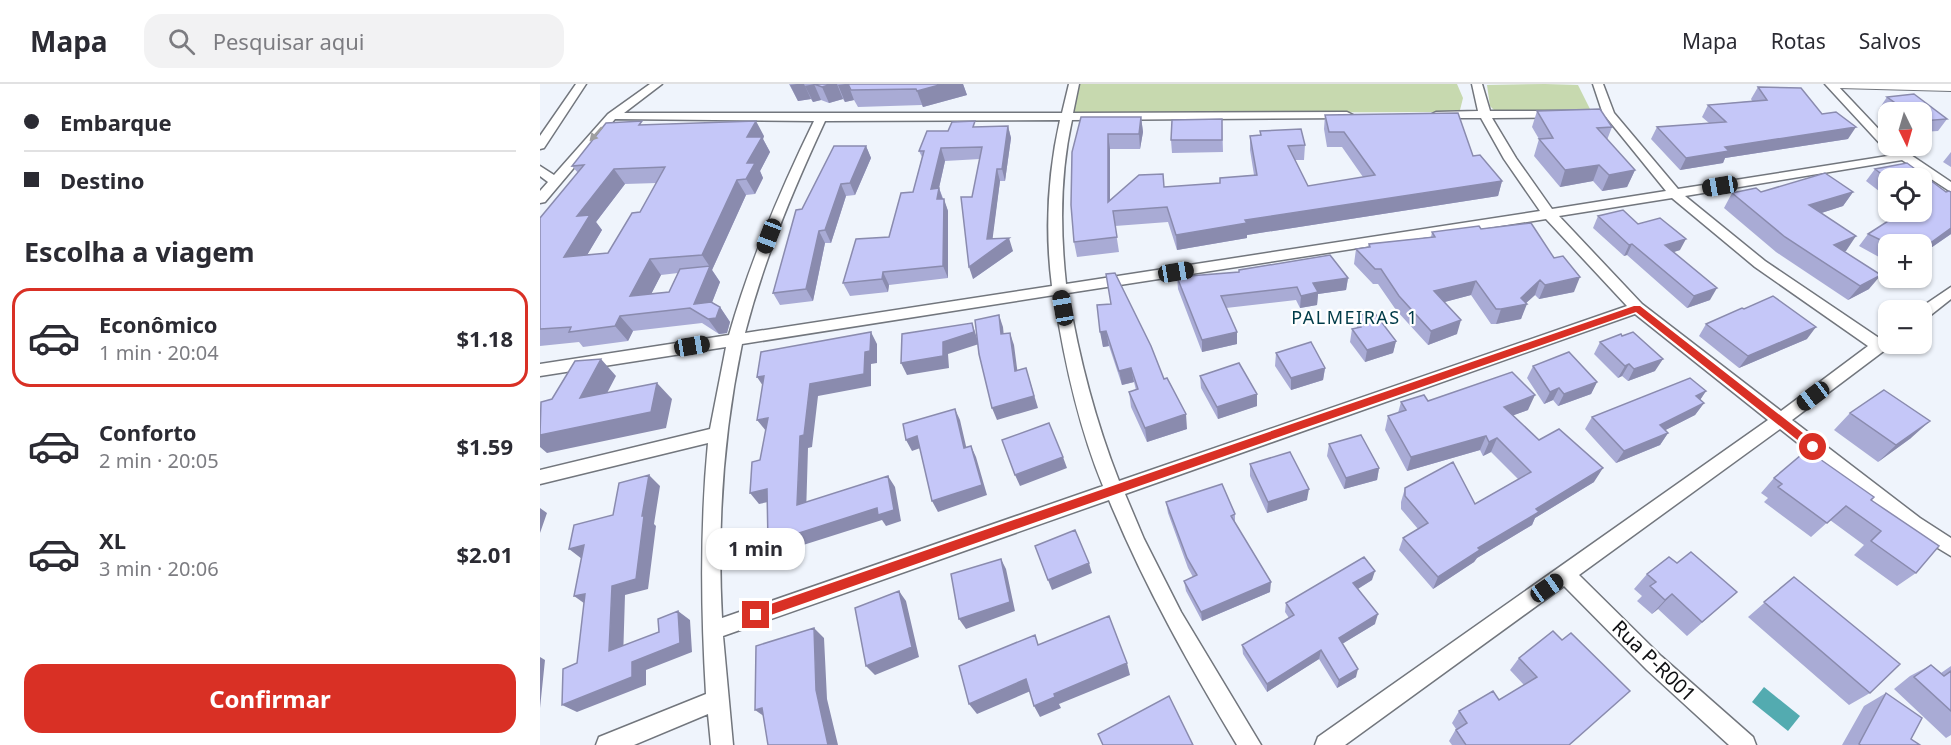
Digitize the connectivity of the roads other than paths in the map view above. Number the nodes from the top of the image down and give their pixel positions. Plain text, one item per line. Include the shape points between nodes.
1 (581, 84) edge
2 (1074, 84) edge
3 (1477, 84) edge
4 (1598, 84) edge
5 (1830, 84) edge
6 (1839, 84) edge
7 (653, 85) edge
8 (1907, 87) junction
9 (1951, 87) edge
10 (1951, 92) edge
11 (1609, 114) junction
12 (1064, 115) junction
13 (1357, 115) edge
14 (1427, 115) edge
15 (1485, 115) junction
16 (612, 116) junction
17 (821, 118) junction
18 (1878, 134) edge
19 (540, 145) edge
20 (1901, 157) joint
21 (540, 170) edge
22 (554, 180) junction
23 (1951, 189) edge
24 (1674, 193) junction
25 (540, 199) edge
26 (1549, 214) junction
27 (1060, 289) junction
28 (1951, 292) edge
29 (1932, 306) edge
30 (1637, 308) junction
31 (736, 338) junction
32 (1878, 338) edge
33 (1878, 347) edge
34 (540, 370) edge
35 (1779, 421) junction
36 (718, 434) junction
37 (540, 477) edge
38 (1112, 490) junction
39 (1951, 548) edge
40 (1565, 574) junction
41 (711, 631) junction
42 (717, 700) junction
43 (607, 745) edge
44 (722, 745) edge
45 (1250, 745) edge
46 (1326, 745) edge
47 (1744, 745) edge

1 - 19 street
2 - 12 street
3 - 15 street
4 - 11 street
5 - 18 street
6 - 8 street
7 - 16 street
8 - 9 street
8 - 10 street
11 - 15 street
11 - 24 street
12 - 13 street
12 - 17 street
12 - 27 street via 1055,234
14 - 15 street
15 - 26 street
16 - 17 street
16 -> 22 street
17 - 31 street via 761,256
20 - 23 street
20 - 24 street
21 - 22 street
22 - 25 street
24 - 26 street
24 - 32 street via 1760,264
26 - 27 street
26 - 30 street
27 - 31 street
27 - 38 street via 1072,362
28 - 29 street
30 - 35 street
30 - 38 street
31 - 34 street
31 - 36 street
33 - 35 street
35 - 39 street
35 - 40 street
36 - 37 street
36 - 41 street via 710,522
38 - 41 street
38 - 45 street via 1164,601
40 - 46 street
40 - 47 street, Rua P-R001
41 - 42 street
42 - 43 street
42 - 44 street

